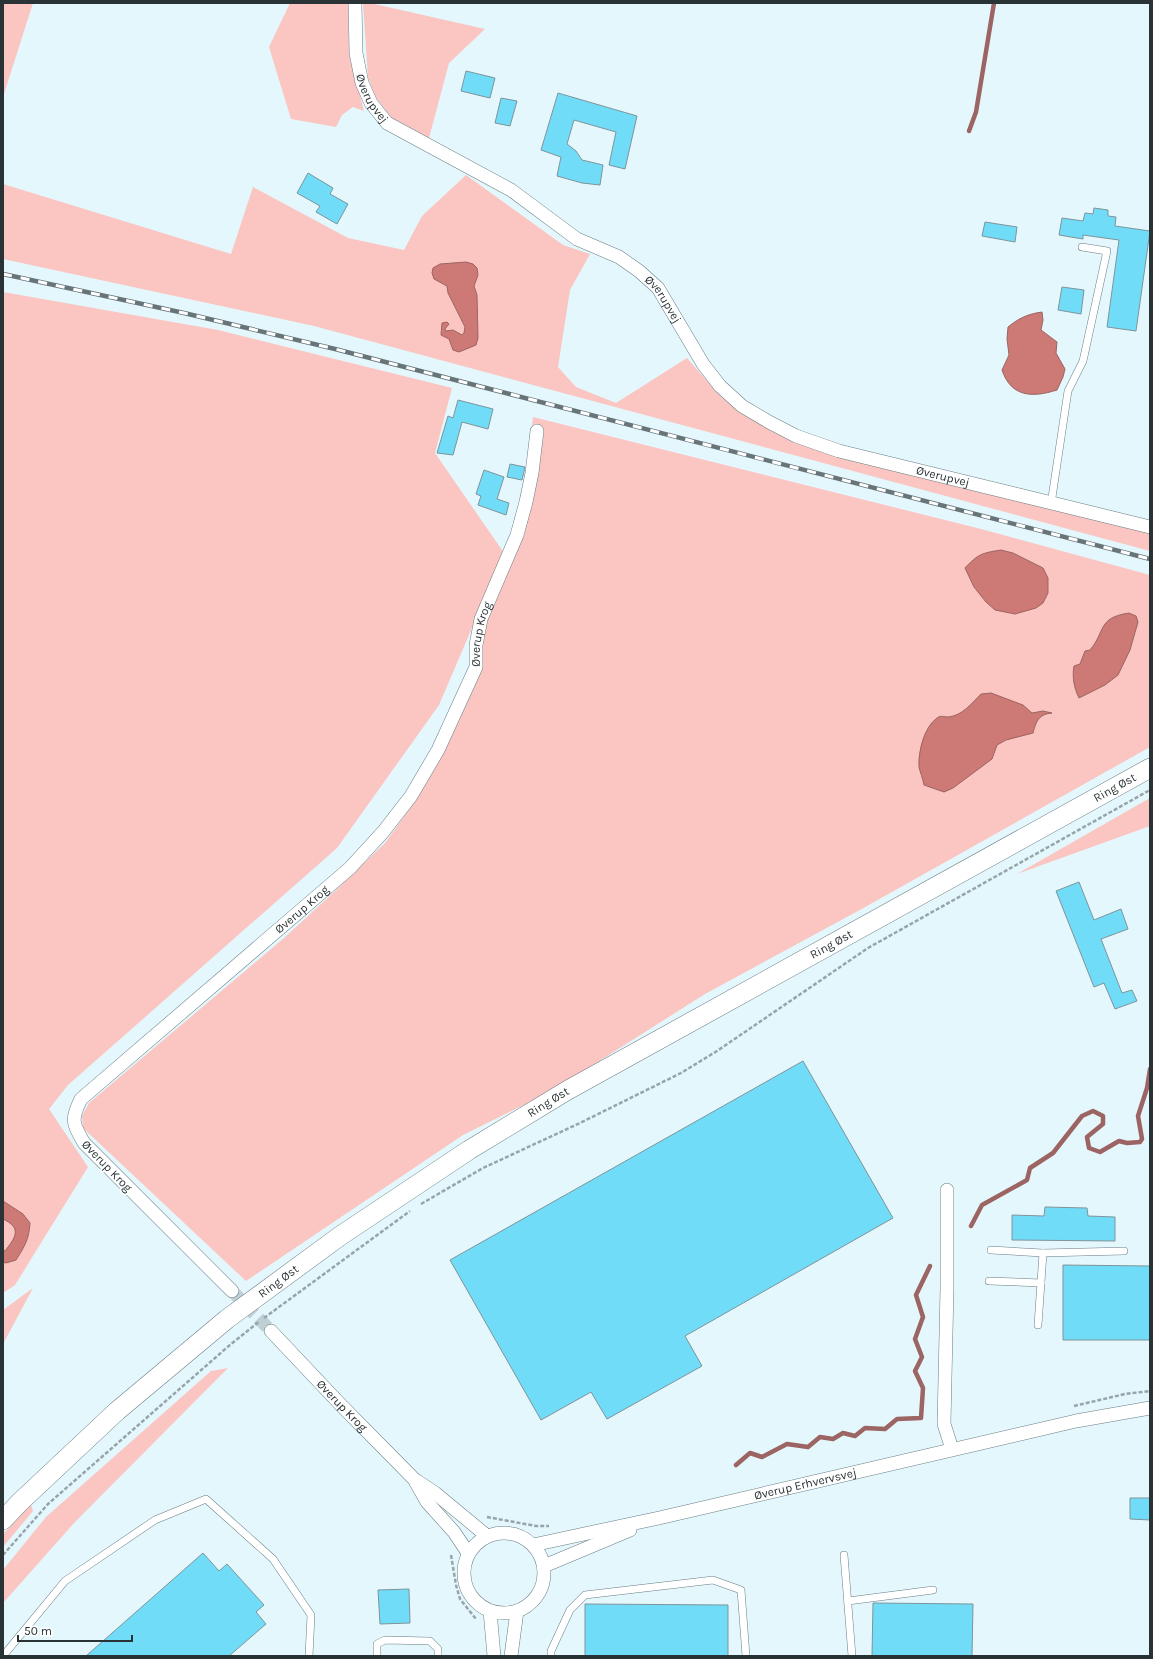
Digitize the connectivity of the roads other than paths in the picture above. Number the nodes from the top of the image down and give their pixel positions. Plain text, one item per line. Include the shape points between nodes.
1 (355, 3) edge
2 (1082, 247) dead end
3 (537, 431) dead end
4 (1051, 504) junction
5 (1150, 527) edge
6 (1150, 768) edge
7 (947, 1190) dead end
8 (991, 1250) dead end
9 (1124, 1251) dead end
10 (1043, 1253) junction
11 (989, 1281) dead end
12 (1041, 1283) junction
13 (232, 1291) tunnel mouth
14 (1038, 1325) dead end
15 (270, 1331) tunnel mouth
16 (1150, 1408) edge
17 (952, 1449) junction
18 (414, 1479) junction
19 (659, 1518) junction
20 (3, 1520) edge
21 (487, 1536) junction
22 (533, 1545) junction
23 (468, 1553) junction
24 (844, 1554) dead end
25 (544, 1566) junction
26 (933, 1590) dead end
27 (848, 1601) junction
28 (490, 1611) junction
29 (517, 1611) junction
30 (3, 1656) edge
31 (309, 1656) edge
32 (377, 1656) edge
33 (438, 1656) edge
34 (494, 1656) edge
35 (511, 1656) edge
36 (551, 1656) edge
37 (746, 1656) edge
38 (852, 1656) edge

1 - 4 street, Øverupvej via 356,53 362,83 371,103 387,123 511,190 577,239 619,257 639,271 658,288 703,364 720,386 742,406 796,436 840,451
2 - 4 lane via 1107,251 1083,361 1068,391
3 - 13 street, Øverup Krog via 532,473 517,535 481,619 476,645 476,667 438,750 411,796 350,868 81,1099 74,1114 75,1129 84,1143
4 - 5 street, Øverupvej
6 - 20 main road, Ring Øst via 568,1090 469,1150 340,1236 227,1319 117,1411
7 - 17 street via 944,1424
8 - 10 lane
9 - 10 lane
10 - 12 lane
11 - 12 lane
12 - 14 lane
15 - 18 street, Øverup Krog
16 - 17 street, Øverup Erhvervsvej via 1076,1420
17 - 19 street, Øverup Erhvervsvej
18 - 21 street, Øverup Krog
18 - 23 street, Øverup Krog via 427,1502 454,1532
19 - 22 street, Øverup Erhvervsvej
19 - 25 street, Øverup Erhvervsvej
21 - 22 street via 511,1533
21 - 23 street via 476,1543
22 - 25 street
23 - 28 street via 464,1566 466,1587 478,1604
24 - 27 lane
25 - 29 street via 544,1578 538,1593 527,1606
26 - 27 lane
27 - 38 lane
28 - 29 street via 504,1614
28 - 34 street
29 - 35 street
30 - 31 lane via 65,1581 155,1520 206,1499 273,1559 311,1615
32 - 33 lane via 377,1644 385,1640 430,1641 438,1649
36 - 37 lane via 570,1610 585,1595 713,1580 741,1590

